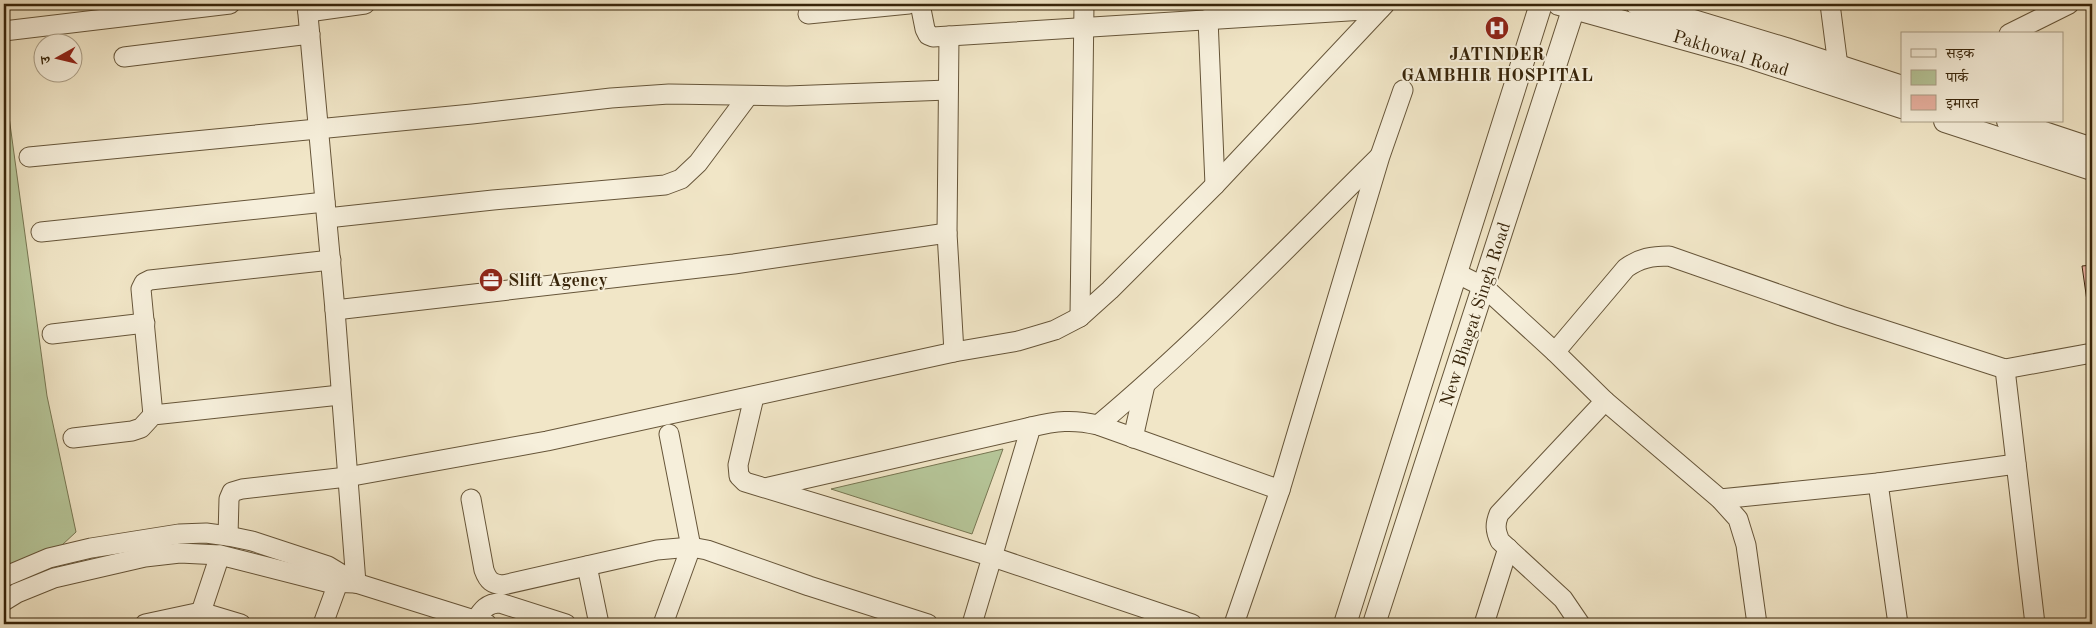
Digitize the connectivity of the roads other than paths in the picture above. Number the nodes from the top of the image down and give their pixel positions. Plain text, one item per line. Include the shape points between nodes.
1 (230, 4) edge
2 (365, 4) edge
3 (909, 4) edge
4 (920, 4) edge
5 (1084, 4) edge
6 (1541, 4) edge
7 (1637, 4) edge
8 (1830, 4) edge
9 (2068, 4) edge
10 (1569, 5) edge
11 (1383, 6) edge
12 (308, 8) edge
13 (2046, 9) edge
14 (808, 14) dead end
15 (1208, 19) junction
16 (1085, 26) junction
17 (4, 31) edge
18 (2012, 32) edge
19 (310, 34) junction
20 (949, 36) junction
21 (124, 57) dead end
22 (1838, 66) junction
23 (1901, 87) edge
24 (948, 90) junction
25 (1403, 90) dead end
26 (748, 96) junction
27 (1901, 107) edge
28 (1948, 122) edge
29 (2011, 122) edge
30 (317, 128) junction
31 (2092, 149) edge
32 (1380, 156) junction
33 (29, 157) dead end
34 (2092, 169) edge
35 (1215, 185) junction
36 (326, 210) junction
37 (40, 232) dead end
38 (947, 233) junction
39 (331, 260) junction
40 (1456, 273) junction
41 (1484, 287) junction
42 (335, 310) junction
43 (1080, 317) junction
44 (145, 323) junction
45 (52, 334) dead end
46 (954, 352) junction
47 (1555, 352) junction
48 (2092, 353) edge
49 (2005, 369) junction
50 (1145, 385) junction
51 (340, 395) junction
52 (754, 397) junction
53 (1605, 401) junction
54 (153, 415) junction
55 (1098, 425) junction
56 (1031, 427) junction
57 (668, 434) dead end
58 (73, 438) dead end
59 (1133, 438) junction
60 (2016, 464) junction
61 (347, 477) junction
62 (1878, 483) junction
63 (768, 488) junction
64 (1280, 490) junction
65 (1720, 498) junction
66 (471, 499) dead end
67 (228, 536) junction
68 (691, 547) junction
69 (1508, 548) junction
70 (220, 555) junction
71 (993, 557) junction
72 (587, 566) junction
73 (4, 577) edge
74 (347, 583) junction
75 (4, 601) edge
76 (199, 618) edge
77 (481, 622) edge
78 (145, 624) edge
79 (241, 624) edge
80 (323, 624) edge
81 (566, 624) edge
82 (599, 624) edge
83 (664, 624) edge
84 (928, 624) edge
85 (972, 624) edge
86 (1192, 624) edge
87 (1234, 624) edge
88 (1345, 624) edge
89 (1374, 624) edge
90 (1484, 624) edge
91 (1580, 624) edge
92 (1757, 624) edge
93 (1898, 624) edge
94 (2035, 624) edge

1 - 17 street
2 - 12 street
3 - 14 street
4 - 20 street via 928,34 933,37
5 - 16 street
6 - 40 street, New Bhagat Singh Road
7 - 22 street, Pakhowal Road
8 - 22 street
9 - 13 street
10 - 27 street, Pakhowal Road via 1746,56
10 - 41 street, New Bhagat Singh Road
11 - 15 street
11 - 35 street
12 - 19 street
13 - 18 street
15 - 16 street
15 - 35 street
16 - 20 street
16 - 43 street
19 - 21 street
19 - 30 street
20 - 24 street
22 - 23 street, Pakhowal Road
24 - 26 street
24 - 38 street
25 - 32 street
26 - 30 street via 669,94 621,97
26 - 36 street via 698,162 681,179 665,185
28 - 34 street
29 - 31 street
30 - 33 street
30 - 36 street
32 - 50 street
32 - 64 street
35 - 43 street
36 - 37 street
36 - 39 street
38 - 42 street via 734,264
38 - 46 street
39 - 42 street
39 - 44 street via 150,280 141,289
40 - 41 street
40 - 88 street, New Bhagat Singh Road
41 - 47 street
41 - 89 street, New Bhagat Singh Road
42 - 51 street
43 - 46 street via 1055,330 1018,341
44 - 45 street
44 - 54 street
46 - 52 street
47 - 49 street via 1626,268 1638,260 1669,256
47 - 53 street
48 - 49 street
49 - 60 street
50 - 55 street
50 - 59 street
51 - 54 street
51 - 61 street
52 - 61 street via 538,443
52 - 63 street via 738,465 739,476 745,482
53 - 65 street
53 - 69 street via 1500,514 1496,533
54 - 58 street via 141,428 132,431
55 - 56 street via 1079,420
55 - 59 street
56 - 63 street
56 - 71 street
57 - 68 street
59 - 64 street
60 - 62 street
60 - 94 street
61 - 67 street via 232,492 228,499
61 - 74 street
62 - 65 street
62 - 93 street
63 - 71 street
64 - 87 street
65 - 92 street via 1738,519 1746,546
66 - 72 street via 484,570 494,584 503,585
67 - 73 street via 179,534 91,548 49,558
67 - 74 street via 328,566
68 - 72 street via 657,550
68 - 83 street
68 - 84 street
69 - 90 street
69 - 91 street via 1563,599
70 - 74 street via 326,582
70 - 75 street via 180,553 95,567 54,578
70 - 76 street
71 - 85 street
71 - 86 street
72 - 82 street
74 - 77 street
74 - 80 street
76 - 78 street
76 - 79 street
77 - 81 street via 484,608 500,603

